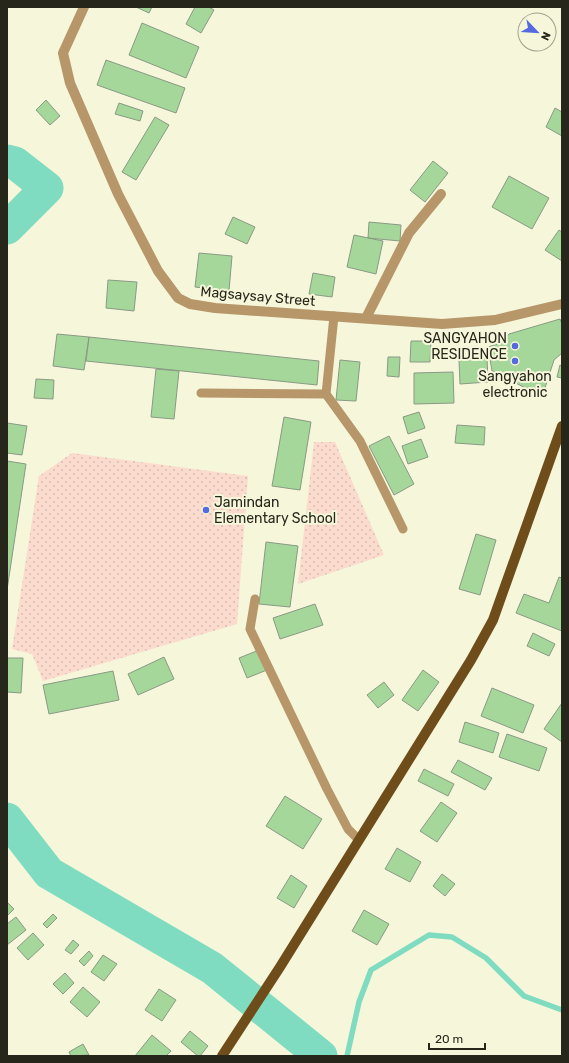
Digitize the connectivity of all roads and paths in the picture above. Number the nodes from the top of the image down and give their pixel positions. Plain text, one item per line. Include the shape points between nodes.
1 (84, 7) edge
2 (441, 194) dead end
3 (562, 304) edge
4 (334, 316) junction
5 (366, 318) junction
6 (201, 393) dead end
7 (326, 394) junction
8 (562, 426) edge
9 (403, 529) dead end
10 (255, 599) dead end
11 (359, 840) junction
12 (222, 1056) edge

1 - 4 street, Magsaysay Street via 64,53 70,83 118,194 158,271 178,298 190,304 214,308
2 - 5 street via 409,233
3 - 5 street, Magsaysay Street via 495,320 442,324
4 - 5 street, Magsaysay Street
4 - 7 lane
6 - 7 lane
7 - 9 lane via 360,441
8 - 11 main road via 493,620 471,660
10 - 11 lane via 250,629 327,789 348,829
11 - 12 main road

